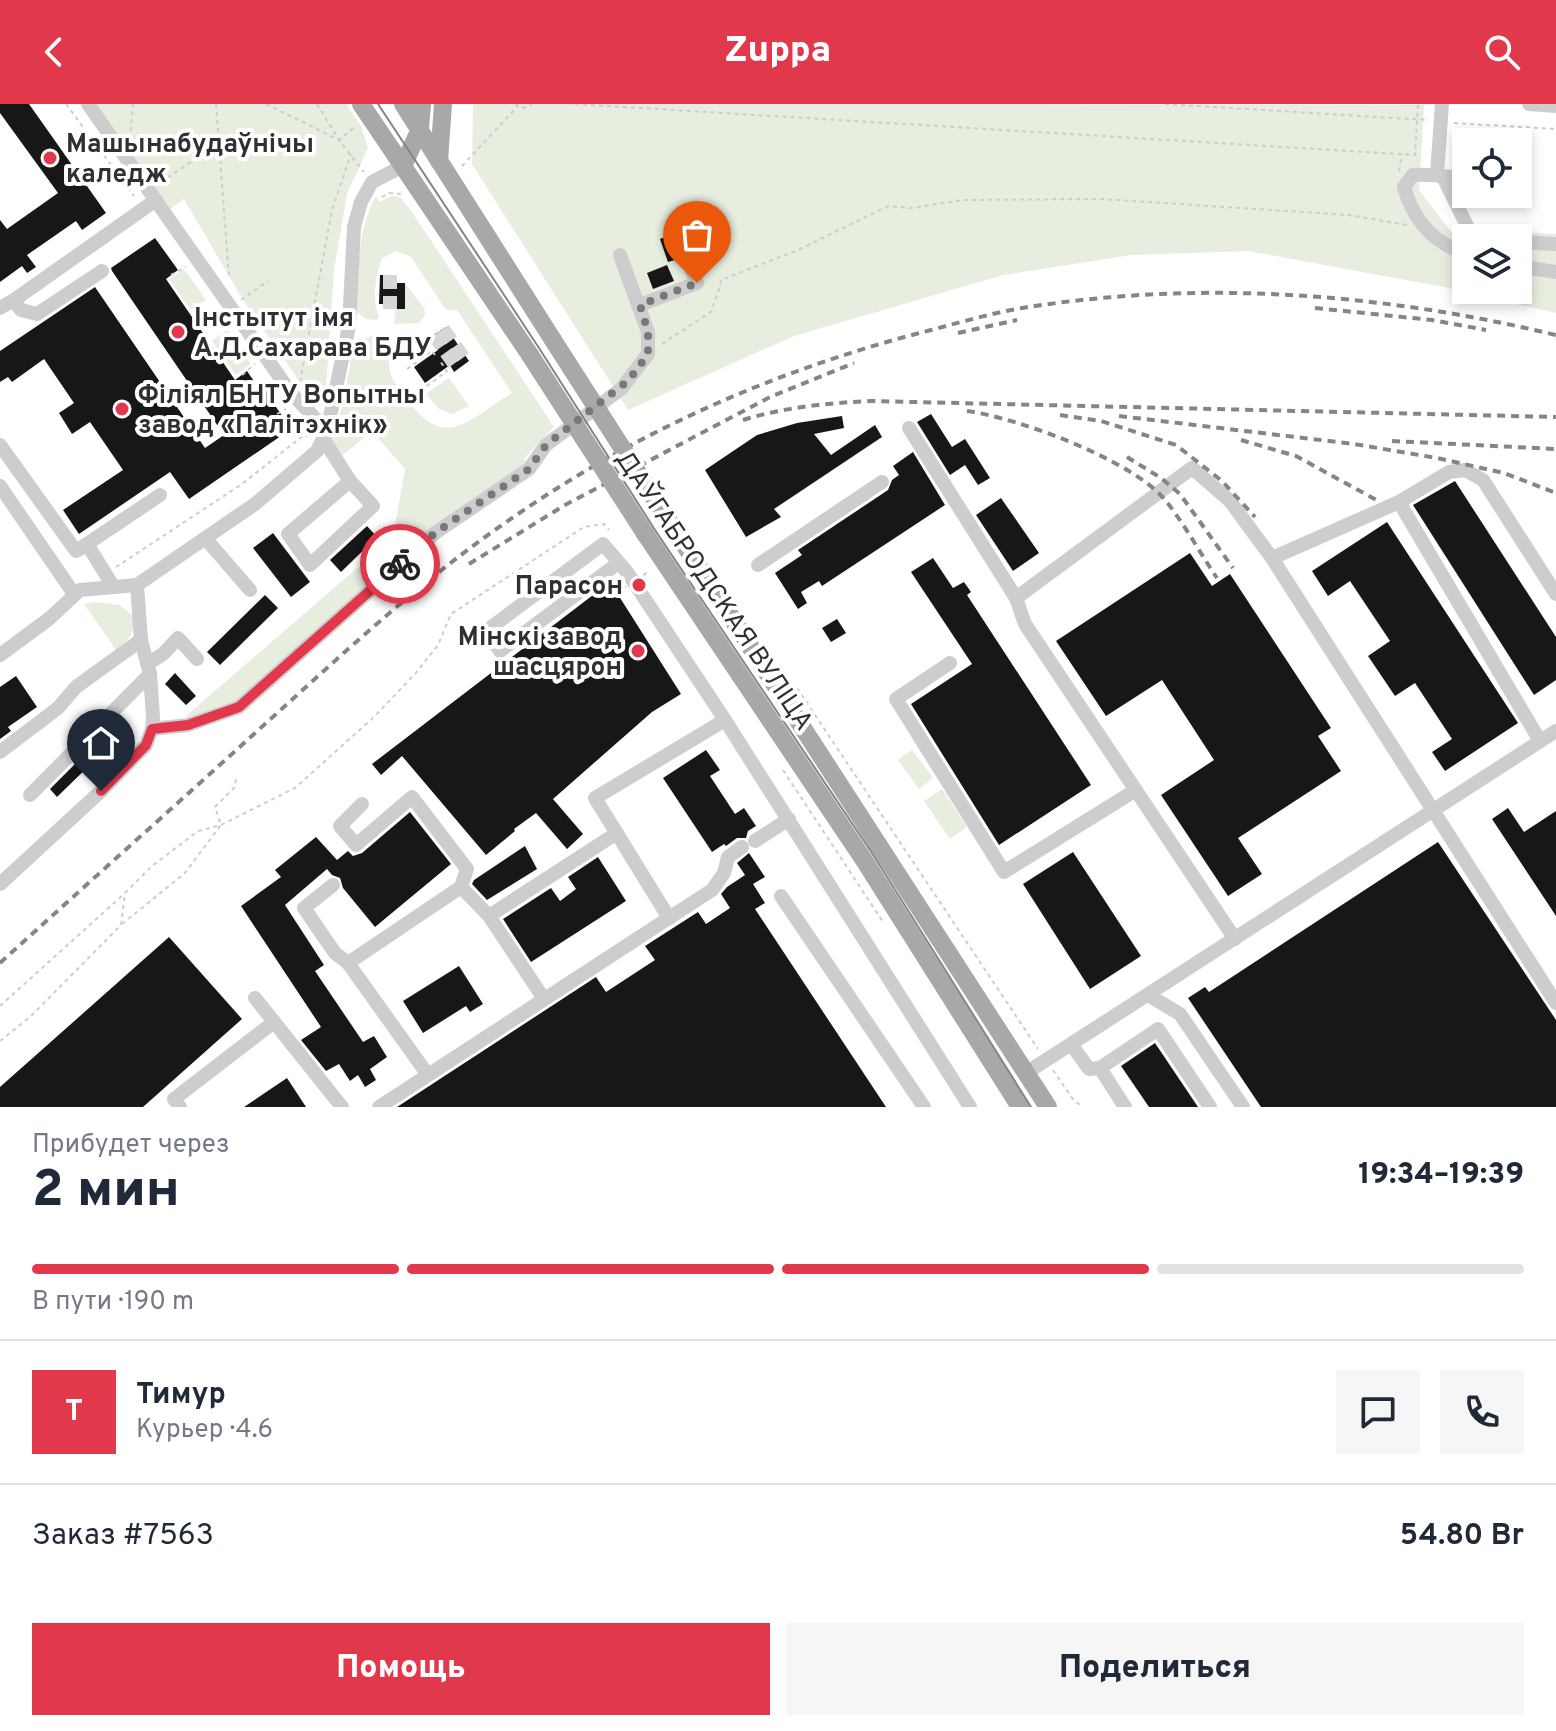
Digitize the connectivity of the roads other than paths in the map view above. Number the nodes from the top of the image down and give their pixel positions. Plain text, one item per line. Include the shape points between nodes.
1 (88, 104) edge
2 (361, 104) edge
3 (403, 104) edge
4 (422, 104) edge
5 (443, 104) edge
6 (1442, 104) edge
7 (1529, 104) edge
8 (1556, 106) edge
9 (420, 129) junction
10 (439, 161) junction
11 (403, 166) junction
12 (1440, 176) junction
13 (1452, 177) edge
14 (156, 200) junction
15 (1466, 224) edge
16 (1532, 243) edge
17 (1556, 244) edge
18 (1452, 249) edge
19 (620, 255) dead end
20 (688, 261) dead end
21 (1532, 268) edge
22 (102, 271) dead end
23 (1556, 272) edge
24 (14, 300) junction
25 (640, 305) junction
26 (0, 308) edge
27 (909, 428) dead end
28 (323, 441) junction
29 (0, 445) edge
30 (350, 481) junction
31 (882, 482) dead end
32 (0, 486) edge
33 (160, 495) dead end
34 (1399, 502) junction
35 (205, 538) junction
36 (87, 544) junction
37 (1272, 558) junction
38 (617, 564) junction
39 (758, 565) dead end
40 (109, 580) junction
41 (137, 585) junction
42 (250, 590) dead end
43 (74, 594) junction
44 (1556, 594) edge
45 (1016, 598) junction
46 (141, 640) junction
47 (0, 655) edge
48 (197, 659) dead end
49 (950, 663) dead end
50 (148, 669) junction
51 (725, 720) junction
52 (152, 729) junction
53 (1556, 731) edge
54 (1540, 741) junction
55 (0, 752) edge
56 (1136, 790) junction
57 (30, 795) dead end
58 (362, 804) dead end
59 (1434, 810) junction
60 (789, 819) junction
61 (617, 833) junction
62 (0, 884) edge
63 (333, 885) dead end
64 (461, 887) junction
65 (781, 896) dead end
66 (489, 916) junction
67 (669, 918) junction
68 (1235, 939) junction
69 (348, 963) junction
70 (1148, 995) junction
71 (255, 998) dead end
72 (544, 999) junction
73 (1556, 1003) edge
74 (274, 1022) junction
75 (1071, 1044) junction
76 (1100, 1068) junction
77 (1026, 1073) junction
78 (428, 1075) junction
79 (1013, 1104) edge
80 (338, 1106) edge
81 (180, 1107) edge
82 (379, 1107) edge
83 (924, 1107) edge
84 (970, 1107) edge
85 (1048, 1107) edge
86 (1125, 1107) edge
87 (1210, 1107) edge
88 (1243, 1107) edge

1 - 14 street
2 - 11 main road, ДАЎГАБРОДСКАЯ ВУЛІЦА
3 - 9 main road, ДАЎГАБРОДСКАЯ ВУЛІЦА
4 - 9 main road
5 - 10 main road
6 - 12 street
7 - 8 street
9 - 10 main road, ДАЎГАБРОДСКАЯ ВУЛІЦА
9 - 11 main road
10 - 11 main road
10 - 77 main road, ДАЎГАБРОДСКАЯ ВУЛІЦА, bridge
11 - 28 street via 372,182 361,202 354,227 349,326
11 - 79 main road, ДАЎГАБРОДСКАЯ ВУЛІЦА, bridge via 864,860
12 - 13 street
12 - 15 street
12 - 18 street via 1413,175 1404,187 1411,211
14 - 24 street
14 - 28 street
16 - 17 street
19 - 25 street
20 - 25 street via 697,283
21 - 23 street
22 - 24 street via 37,314 21,310
24 - 26 street
25 - 52 street via 648,354 621,389 546,445 529,469 435,533 239,707 188,725
27 - 45 street
28 - 30 street
28 - 35 street via 255,504
29 - 36 street via 76,551
30 - 30 street via 373,506 310,565 288,534
31 - 39 street
32 - 43 street
33 - 36 street
34 - 37 street
34 - 44 street via 1449,472 1465,470 1483,480
34 - 54 street
35 - 41 street
35 - 42 street
36 - 40 street
37 - 45 street via 1230,501 1192,468
37 - 59 street
38 - 38 street via 603,544 486,631 500,651
38 - 51 street
40 - 41 street
40 - 43 street
41 - 46 street
43 - 47 street
45 - 56 street via 1025,624
46 - 50 street
46 - 55 street
48 - 50 street via 178,638
49 - 56 street via 896,699 1004,872
50 - 52 street
50 - 57 street
51 - 60 street
51 - 61 street via 595,798
52 - 62 street via 146,745 101,791
53 - 54 street
54 - 59 street
56 - 68 street
58 - 64 street via 340,826 356,845 412,797 467,869
59 - 68 street
59 - 73 street
60 - 67 street via 728,857 712,890
60 - 84 street
61 - 66 street
61 - 67 street
63 - 69 street via 304,908
64 - 66 street
64 - 69 street
65 - 83 street
66 - 72 street
67 - 72 street
68 - 70 street
69 - 78 street
70 - 75 street
70 - 88 street via 1180,1014
71 - 74 street
72 - 78 street
74 - 80 street
74 - 81 street via 174,1099
75 - 76 street via 1089,1069
75 - 77 street
76 - 86 street
76 - 87 street via 1158,1029
77 - 85 main road, ДАЎГАБРОДСКАЯ ВУЛІЦА
78 - 82 street

